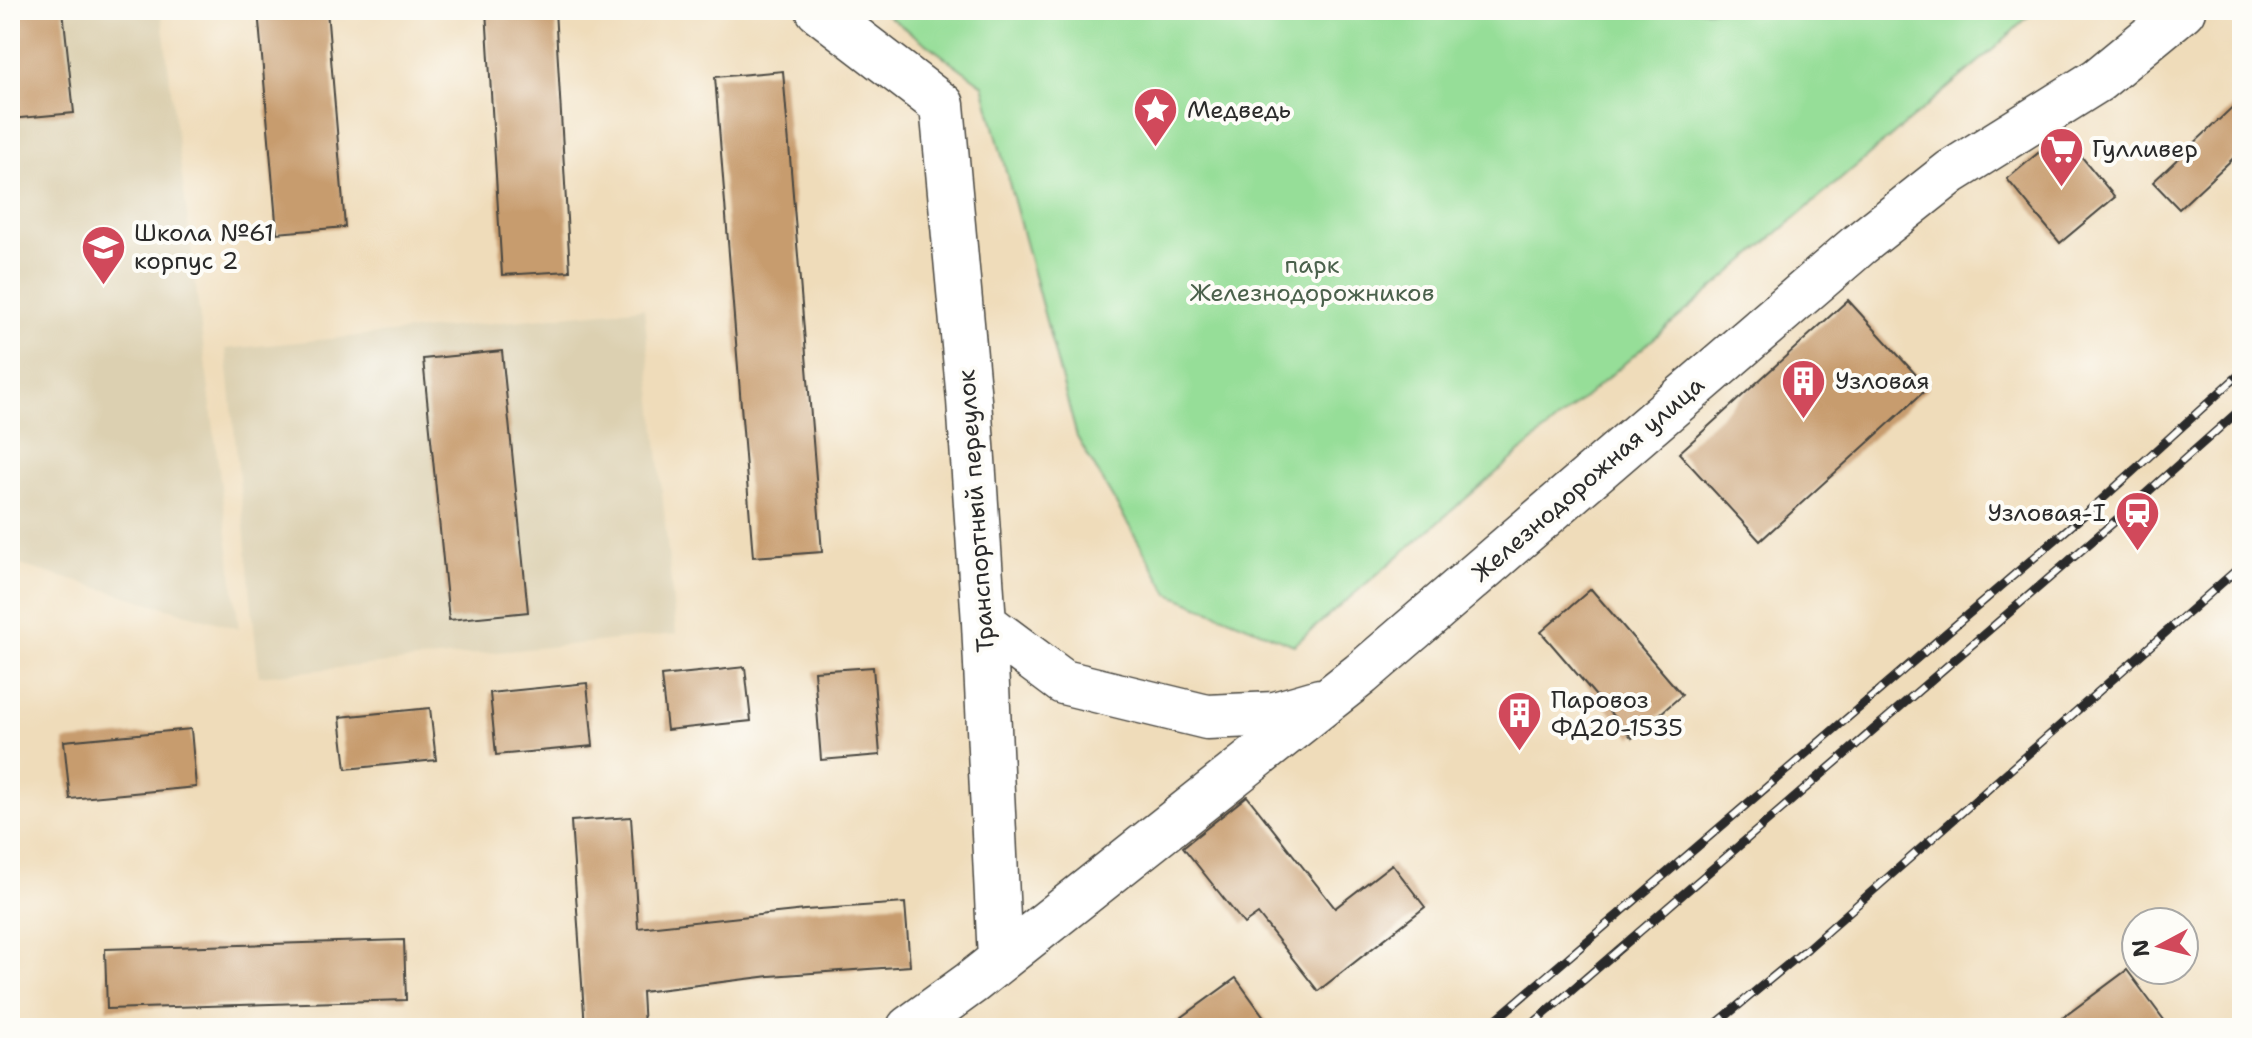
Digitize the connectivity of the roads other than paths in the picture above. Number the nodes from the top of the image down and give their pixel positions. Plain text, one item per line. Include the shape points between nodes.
1 (818, 10) edge
2 (2183, 10) edge
3 (984, 623) junction
4 (1331, 698) junction
5 (1000, 960) junction
6 (909, 1028) edge

1 - 3 street, Транспортный переулок via 942,105
2 - 4 street, Железнодорожная улица via 2098,80 1951,172 1860,244
3 - 4 street via 1063,682 1207,717 1275,714
3 - 5 street, Транспортный переулок
4 - 5 street, Железнодорожная улица
5 - 6 street

